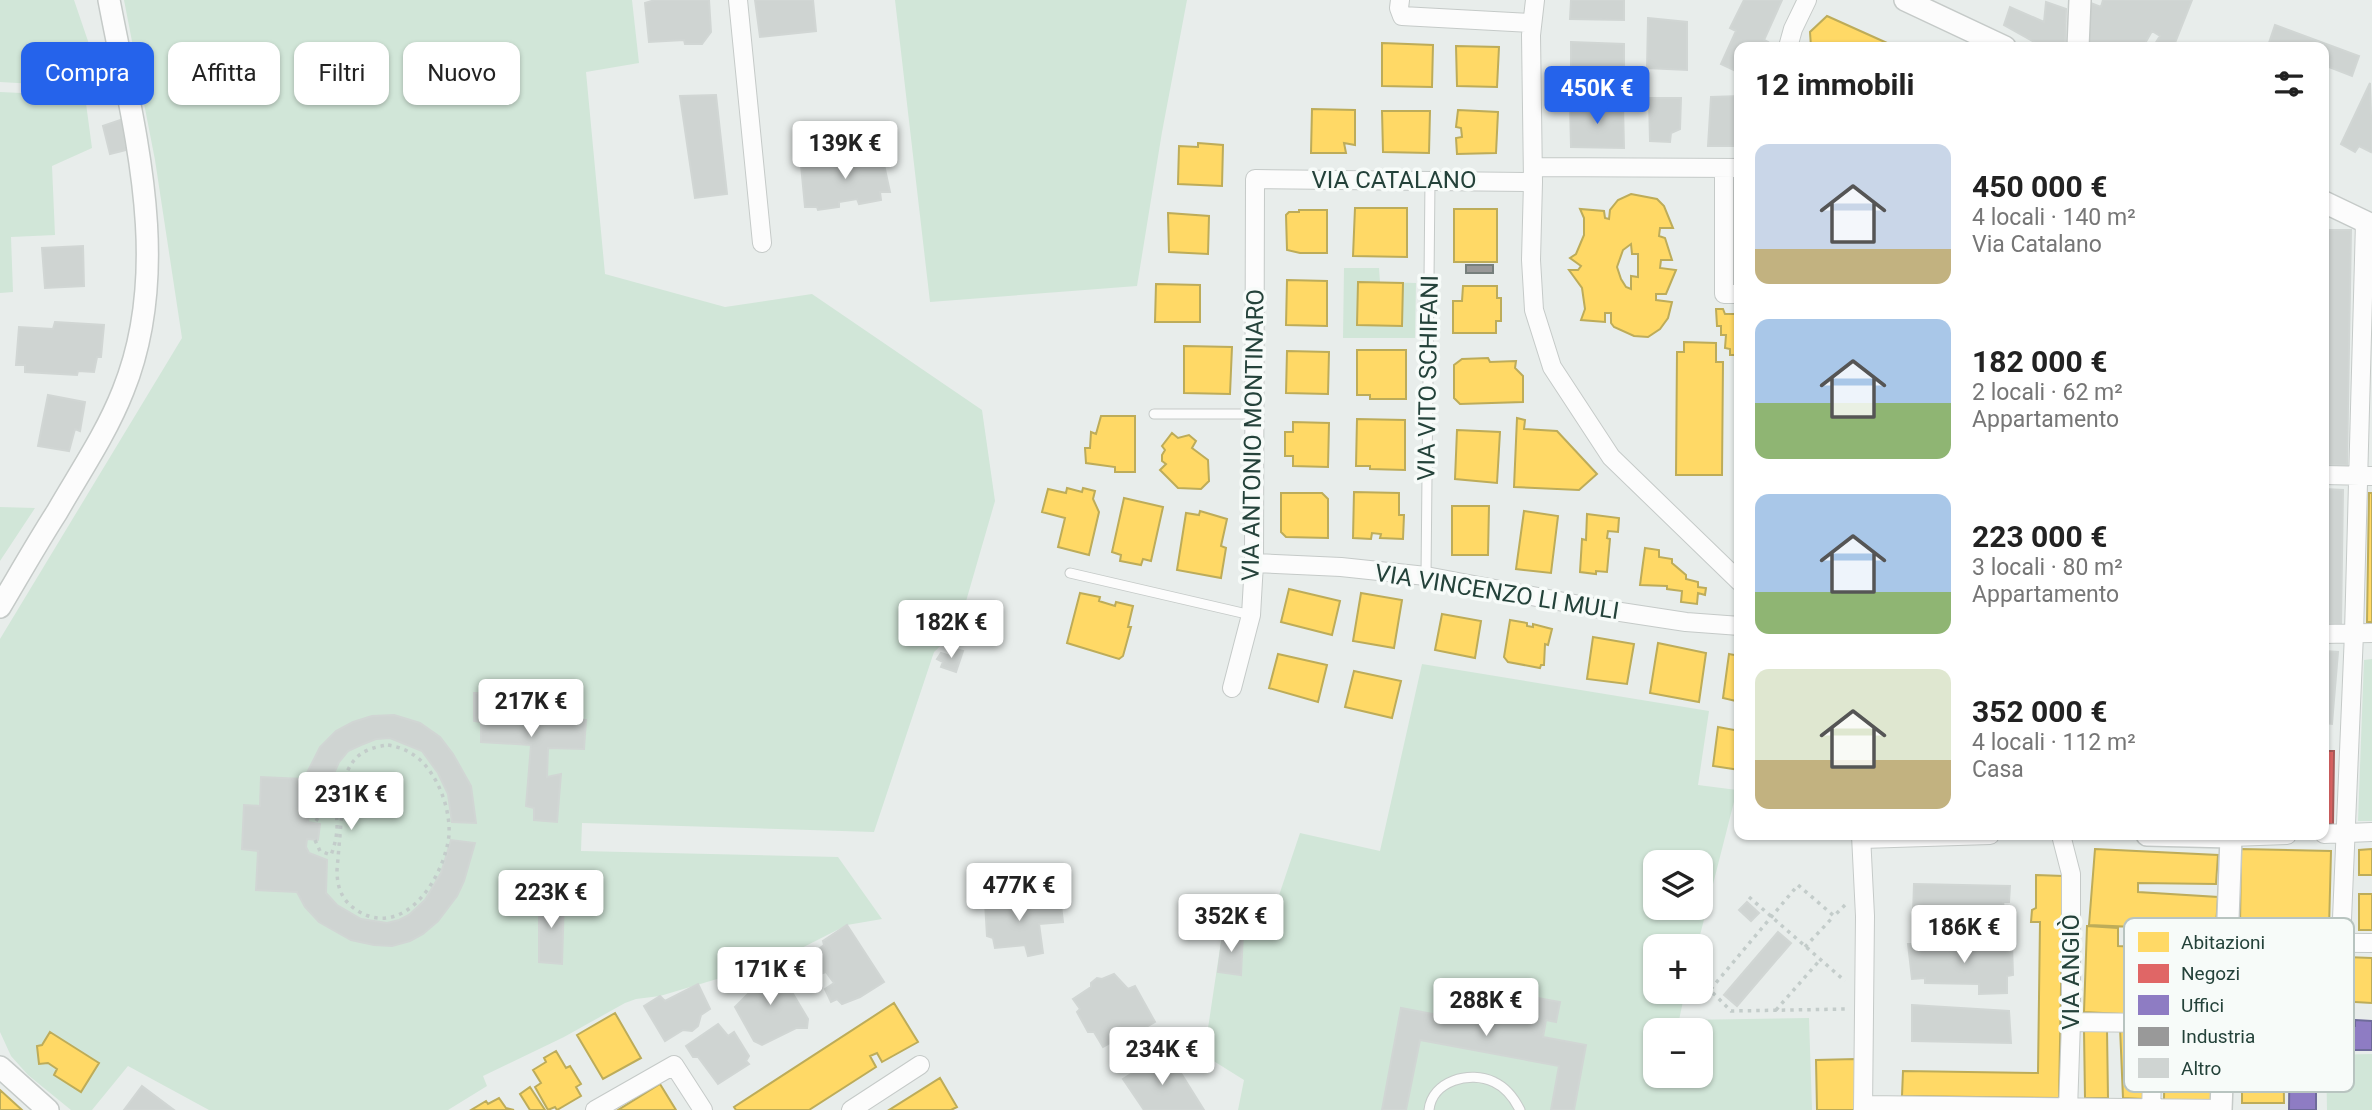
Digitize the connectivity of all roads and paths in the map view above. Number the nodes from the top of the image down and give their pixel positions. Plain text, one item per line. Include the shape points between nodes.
1 (109, 0) edge
2 (738, 0) edge
3 (1400, 0) edge
4 (1535, 0) edge
5 (1807, 0) edge
6 (1905, 0) edge
7 (2081, 0) edge
8 (1532, 23) junction
9 (1790, 42) edge
10 (1994, 42) edge
11 (2078, 42) edge
12 (1732, 168) edge
13 (1533, 174) junction
14 (1255, 179) joint
15 (1430, 180) junction
16 (2329, 204) edge
17 (2368, 223) edge
18 (762, 243) dead end
19 (1734, 294) edge
20 (1154, 414) dead end
21 (1254, 414) junction
22 (2329, 475) edge
23 (2365, 476) edge
24 (1254, 563) junction
25 (1070, 573) dead end
26 (1426, 576) junction
27 (1734, 576) edge
28 (0, 607) edge
29 (1251, 615) junction
30 (1734, 626) edge
31 (2363, 633) edge
32 (2329, 634) edge
33 (1232, 688) dead end
34 (316, 821) dead end
35 (2372, 832) edge
36 (2346, 833) junction
37 (2329, 834) edge
38 (315, 840) dead end
39 (1862, 840) edge
40 (2063, 840) edge
41 (2231, 840) edge
42 (1749, 897) dead end
43 (1865, 897) junction
44 (1770, 916) junction
45 (1834, 916) junction
46 (374, 917) joint
47 (2228, 918) edge
48 (2342, 918) edge
49 (2354, 943) edge
50 (2372, 943) edge
51 (1805, 947) junction
52 (1820, 961) junction
53 (1865, 988) junction
54 (1864, 1009) junction
55 (1776, 1010) junction
56 (2071, 1022) junction
57 (2124, 1023) edge
58 (920, 1065) dead end
59 (0, 1067) edge
60 (1863, 1108) edge
61 (2068, 1108) edge
62 (2115, 1108) edge
63 (2151, 1109) edge
64 (2221, 1109) edge
65 (48, 1110) edge
66 (595, 1110) edge
67 (703, 1110) edge
68 (851, 1110) edge
69 (1429, 1110) edge
70 (1520, 1110) edge

1 - 28 street via 147,224 139,336 124,390 95,450
2 - 18 street
3 - 8 street via 1402,16
4 - 8 street
5 - 9 street
6 - 10 street
7 - 11 street
8 - 13 street
12 - 13 street, VIA CATALANO
12 - 19 street via 1724,294
13 - 15 street, VIA CATALANO
13 - 27 street via 1534,310 1552,368 1611,457
14 - 15 street, VIA CATALANO
14 - 21 street, VIA ANTONIO MONTINARO
15 - 26 lane, VIA VITO SCHIFANI
16 - 17 street
17 - 23 street
20 - 21 lane
21 - 24 street, VIA ANTONIO MONTINARO
22 - 23 street
23 - 31 street
24 - 26 street, VIA VINCENZO LI MULI
24 - 29 street, VIA ANTONIO MONTINARO
25 - 29 lane
26 - 30 street, VIA VINCENZO LI MULI via 1601,609
29 - 33 street, VIA ANTONIO MONTINARO
31 - 32 street
31 - 36 street
34 - 38 path via 323,810 335,808 337,839 331,855 320,851
35 - 36 street
36 - 37 street
36 - 48 street
39 - 43 street
40 - 56 street, VIA ANGIÒ via 2071,874
41 - 47 street
42 - 44 path
43 - 45 path via 1852,897
43 - 53 street
44 - 45 path via 1798,885
44 - 51 path
44 - 55 path via 1710,990 1731,1011
45 - 51 path
46 - 46 path via 405,912 423,896 444,857 449,832 441,790 425,764 413,753 388,746 372,747 349,764 337,870 342,896 350,906
49 - 50 street
51 - 52 path
52 - 53 path via 1852,986
52 - 55 path
53 - 54 street
54 - 55 path
54 - 60 street
56 - 57 street
56 - 61 street, VIA ANGIÒ
58 - 68 street
59 - 65 street
60 - 61 street
61 - 62 street
62 - 63 street
63 - 64 street
66 - 67 street via 674,1065
69 - 70 lane via 1430,1100 1446,1083 1470,1076 1493,1081 1512,1096

